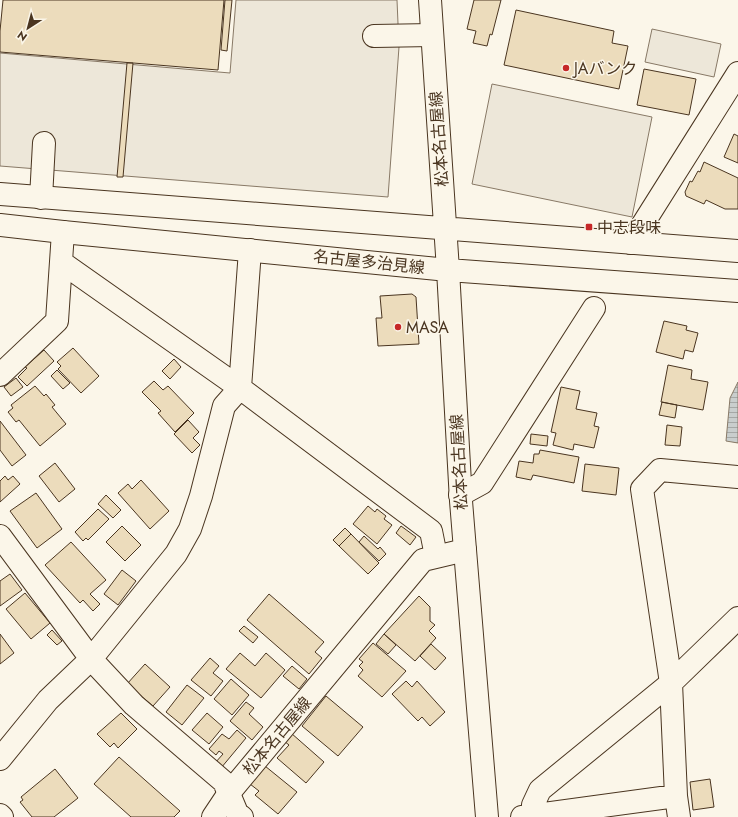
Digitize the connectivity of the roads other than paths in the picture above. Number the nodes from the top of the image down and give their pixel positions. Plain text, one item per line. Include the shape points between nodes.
1 (430, 0) edge
2 (432, 34) junction
3 (374, 36) dead end
4 (738, 73) edge
5 (44, 143) dead end
6 (0, 194) edge
7 (41, 198) junction
8 (0, 225) edge
9 (445, 229) junction
10 (63, 232) junction
11 (631, 243) junction
12 (250, 250) junction
13 (738, 251) edge
14 (61, 262) junction
15 (448, 270) junction
16 (738, 292) edge
17 (594, 308) dead end
18 (0, 375) edge
19 (240, 388) junction
20 (738, 477) edge
21 (460, 495) junction
22 (0, 536) edge
23 (465, 550) junction
24 (436, 556) junction
25 (738, 618) edge
26 (91, 659) junction
27 (670, 683) junction
28 (0, 759) edge
29 (229, 793) junction
30 (677, 807) edge
31 (529, 816) edge
32 (213, 817) edge
33 (242, 817) edge
34 (487, 817) edge

1 - 2 street, 松本名古屋線
2 - 3 street
2 - 9 street, 松本名古屋線
4 - 11 street
5 - 7 street
6 - 7 street
7 - 9 street
8 - 10 street, 名古屋多治見線
9 - 11 street
9 - 15 street, 松本名古屋線
10 - 12 street, 名古屋多治見線
10 - 14 street
11 - 13 street
12 - 15 street, 名古屋多治見線
12 - 19 street
14 - 18 street via 57,321
14 - 19 street
15 - 16 street, 名古屋多治見線
15 - 21 street, 松本名古屋線
17 - 21 street via 482,483
19 - 24 street via 431,531
19 - 26 street via 224,406 190,529 176,554
20 - 27 street via 660,470 642,489
21 - 23 street, 松本名古屋線
22 - 26 street
23 - 24 street, 松本名古屋線
23 - 34 street
24 - 29 street, 松本名古屋線 via 423,560
25 - 27 street
26 - 28 street via 48,700
26 - 29 street via 134,705 224,782
27 - 30 street
27 - 31 street via 540,790
29 - 32 street, 松本名古屋線
29 - 33 street via 237,813
30 - 31 street

